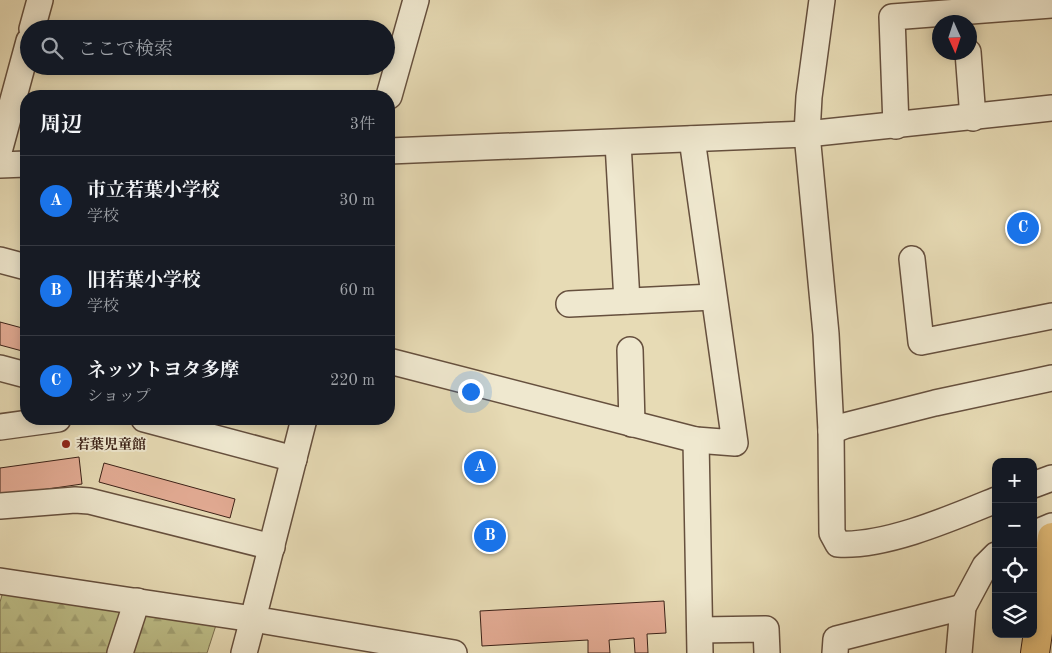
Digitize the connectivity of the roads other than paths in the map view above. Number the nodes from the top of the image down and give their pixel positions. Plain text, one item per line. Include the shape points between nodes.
1 (40, 0) edge
2 (416, 0) edge
3 (822, 0) edge
4 (1052, 5) edge
5 (977, 15) edge
6 (932, 17) edge
7 (34, 20) edge
8 (969, 60) edge
9 (395, 72) edge
10 (20, 74) edge
11 (394, 75) edge
12 (390, 90) edge
13 (1052, 108) edge
14 (973, 118) junction
15 (896, 126) junction
16 (808, 134) junction
17 (692, 139) junction
18 (618, 143) junction
19 (0, 148) edge
20 (395, 151) edge
21 (20, 164) edge
22 (0, 165) edge
23 (912, 259) dead end
24 (0, 260) edge
25 (20, 265) edge
26 (713, 297) junction
27 (626, 302) junction
28 (569, 304) dead end
29 (1052, 316) edge
30 (630, 350) dead end
31 (395, 363) edge
32 (0, 368) edge
33 (20, 373) edge
34 (1052, 378) edge
35 (20, 424) edge
36 (632, 424) junction
37 (166, 425) edge
38 (302, 425) edge
39 (0, 427) edge
40 (831, 432) junction
41 (696, 440) junction
42 (294, 459) junction
43 (1052, 478) edge
44 (1037, 484) edge
45 (992, 501) edge
46 (0, 506) edge
47 (1052, 526) edge
48 (1037, 532) edge
49 (1052, 537) edge
50 (272, 547) junction
51 (992, 559) edge
52 (0, 581) edge
53 (136, 601) junction
54 (963, 607) junction
55 (253, 619) junction
56 (1042, 638) edge
57 (700, 641) edge
58 (444, 652) edge
59 (120, 653) edge
60 (244, 653) edge
61 (767, 653) edge
62 (835, 653) edge
63 (959, 653) edge

1 - 7 street
2 - 9 street
3 - 16 street via 809,97
4 - 5 street
6 - 15 street via 892,17
8 - 14 street
10 - 19 street
11 - 12 street
13 - 14 street
14 - 15 street
15 - 16 street
16 - 17 street
16 - 40 street
17 - 18 street
17 - 26 street
18 - 20 street
18 - 27 street
21 - 22 street
23 - 29 street via 921,342
24 - 25 street
26 - 27 street
26 - 41 street via 735,443
27 - 28 street
30 - 36 street
31 - 36 street
32 - 33 street
34 - 40 street via 935,403
35 - 39 street
36 - 41 street
37 - 42 street
38 - 42 street
40 - 45 street via 832,533 838,544 871,542 921,528
41 - 57 street
42 - 50 street
43 - 44 street
46 - 50 street via 89,501
47 - 48 street
49 - 56 main road
50 - 55 street
51 - 54 street via 984,566
52 - 53 street
53 - 55 street
53 - 59 street
54 - 62 street via 836,639
54 - 63 street
55 - 58 street
55 - 60 street
57 - 61 street via 766,629

